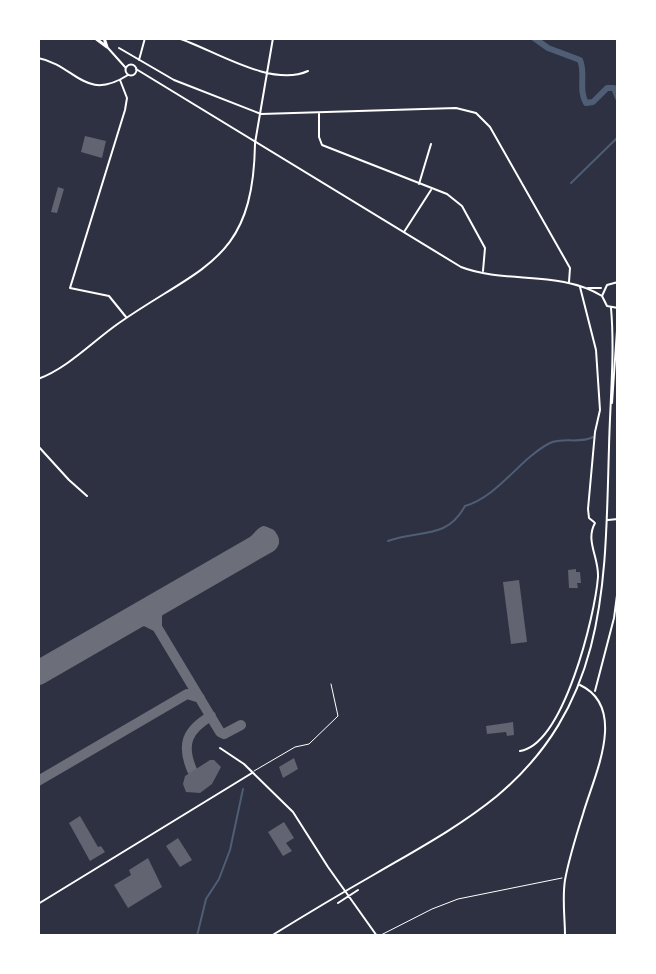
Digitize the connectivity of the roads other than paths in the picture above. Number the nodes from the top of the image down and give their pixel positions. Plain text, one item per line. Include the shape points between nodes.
1 (100, 38) edge
2 (145, 38) edge
3 (178, 38) edge
4 (273, 38) edge
5 (107, 47) junction
6 (119, 48) dead end
7 (38, 58) edge
8 (139, 61) junction
9 (127, 70) junction
10 (136, 71) junction
11 (308, 71) dead end
12 (267, 74) junction
13 (120, 79) junction
14 (261, 114) junction
15 (319, 114) junction
16 (256, 130) junction
17 (246, 137) junction
18 (255, 143) junction
19 (431, 144) dead end
20 (419, 184) junction
21 (432, 189) junction
22 (404, 233) junction
23 (483, 272) junction
24 (618, 282) edge
25 (569, 284) junction
26 (581, 287) junction
27 (604, 288) junction
28 (602, 296) junction
29 (611, 308) junction
30 (618, 308) edge
31 (618, 316) edge
32 (126, 318) junction
33 (38, 379) edge
34 (610, 408) junction
35 (38, 446) edge
36 (87, 496) dead end
37 (618, 519) edge
38 (607, 521) junction
39 (595, 523) junction
40 (618, 588) edge
41 (331, 684) dead end
42 (579, 684) junction
43 (595, 693) junction
44 (220, 748) dead end
45 (520, 751) dead end
46 (252, 773) junction
47 (566, 878) junction
48 (358, 890) dead end
49 (345, 892) junction
50 (348, 897) junction
51 (338, 903) dead end
52 (38, 904) edge
53 (271, 936) edge
54 (378, 936) edge
55 (565, 936) edge

1 - 5 main road
1 - 5 main road
2 - 8 street
3 - 12 street
4 - 12 street
5 - 9 street
6 - 8 street
7 - 13 street via 86,84
8 - 14 street
9 - 10 street
9 - 10 street via 133,65
9 - 13 street
10 - 17 street
11 - 12 street
12 - 14 street
13 - 32 street via 125,110 70,288 109,296
14 - 15 street
14 - 16 street
15 - 20 street via 322,145
15 - 25 street via 456,108 476,113 490,127 570,268
16 - 17 street
16 - 18 street
17 - 18 street
18 - 22 street
18 - 32 street via 250,191 229,244 203,269
19 - 20 street
20 - 21 street
21 - 22 street
21 - 23 street via 458,202 471,220 485,248
22 - 23 street via 461,267
23 - 25 street
24 - 27 street
25 - 26 street
26 - 27 street
26 - 28 street
26 - 39 street via 596,350 600,410 588,509
27 - 28 street
28 - 29 street
29 - 30 street
29 - 34 street
31 - 34 street
32 - 33 street
34 - 38 street
35 - 36 street
37 - 38 street
38 - 39 street
38 - 42 street via 601,607
39 - 45 street via 590,538 598,580 579,666 544,733 533,747
40 - 43 street
41 - 46 lane via 338,716 309,744
42 - 43 street
42 - 49 street via 550,736 497,795 445,833
43 - 47 street via 603,715 604,750
44 - 46 street
46 - 49 street via 293,812
46 - 52 street
47 - 54 lane via 458,899
47 - 55 street
48 - 50 street
49 - 50 street
49 - 53 street
50 - 51 street
50 - 54 street

